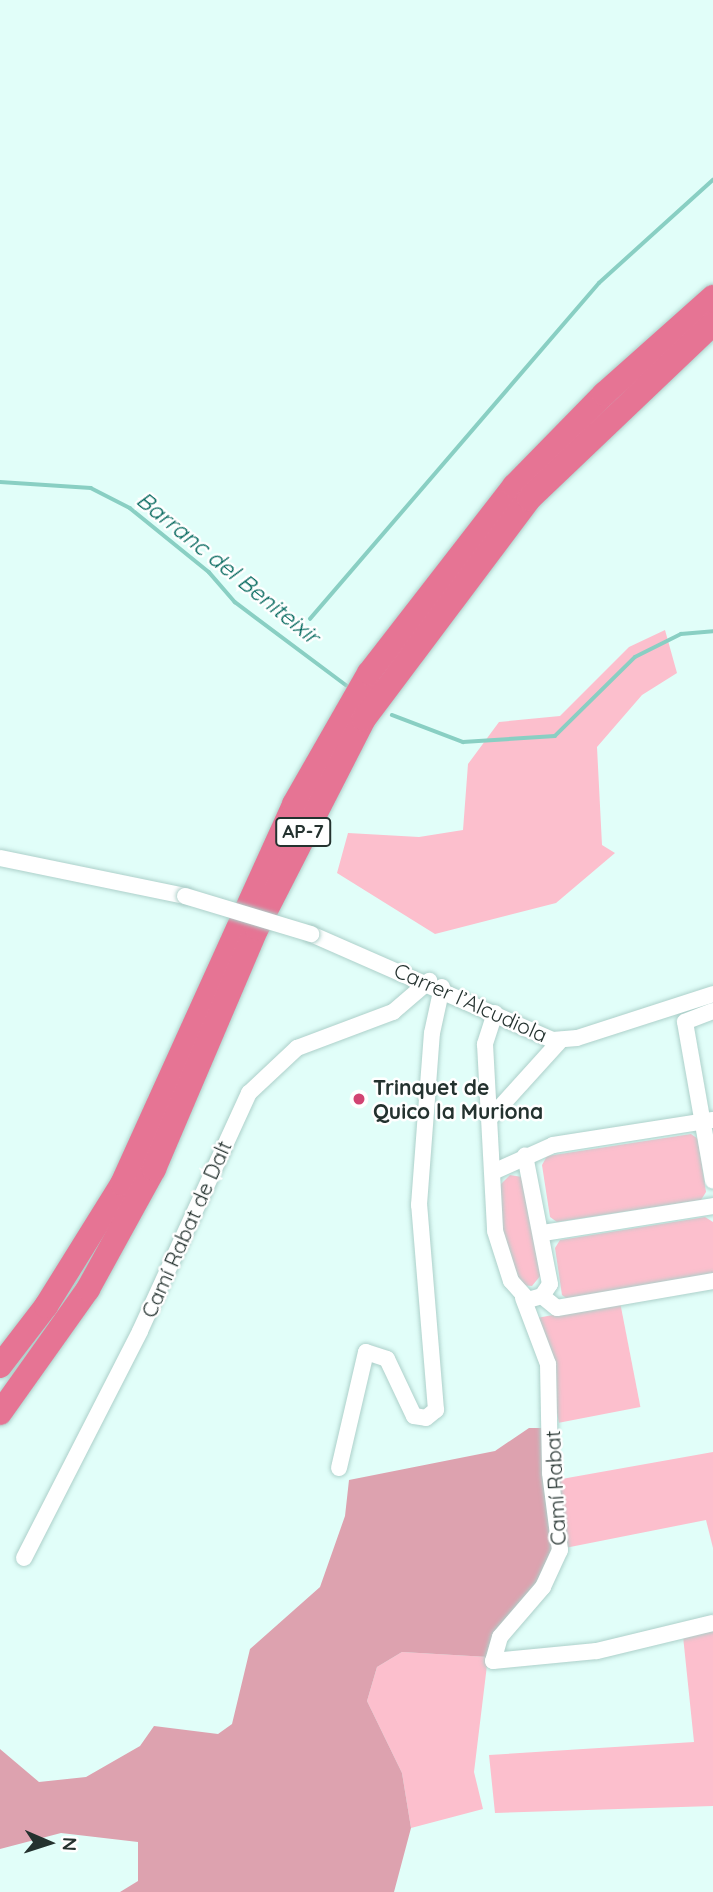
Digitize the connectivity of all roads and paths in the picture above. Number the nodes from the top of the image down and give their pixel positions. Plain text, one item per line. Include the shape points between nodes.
1 (713, 297) edge
2 (713, 324) edge
3 (0, 858) edge
4 (435, 984) junction
5 (713, 994) edge
6 (713, 1011) edge
7 (495, 1013) junction
8 (561, 1040) junction
9 (492, 1116) junction
10 (708, 1120) edge
11 (525, 1155) junction
12 (493, 1172) junction
13 (713, 1181) edge
14 (713, 1206) edge
15 (543, 1233) junction
16 (713, 1281) edge
17 (542, 1296) junction
18 (523, 1298) junction
19 (0, 1366) edge
20 (0, 1413) edge
21 (339, 1468) dead end
22 (24, 1558) dead end
23 (713, 1623) edge

1 - 19 highway, AP-7 via 604,394 514,486 369,673 293,804 122,1184 53,1296
2 - 20 highway, AP-7 via 529,499 363,719 257,928 148,1180 81,1300
3 - 4 street, Carrer l’Alcudiola, bridge via 185,896 311,934
4 - 7 street, Carrer l’Alcudiola
4 - 21 street via 419,1205 436,1410 426,1418 414,1416 387,1359 366,1352
4 - 22 street, Camí Rabat de Dalt via 393,1012 297,1048 249,1093 139,1331
5 - 8 street, Carrer l’Alcudiola
6 - 10 street via 686,1017
7 - 8 street, Carrer l’Alcudiola
7 - 9 street, Camí Rabat via 485,1044
8 - 9 street
9 - 12 street, Camí Rabat
10 - 11 street via 553,1144
10 - 13 street
11 - 12 street
11 - 15 street
12 - 18 street, Camí Rabat via 497,1241
14 - 15 street
15 - 17 street via 550,1284
16 - 17 street via 557,1308
17 - 18 street
18 - 23 street, Camí Rabat via 548,1364 550,1473 560,1550 543,1587 500,1637 493,1661 597,1651

